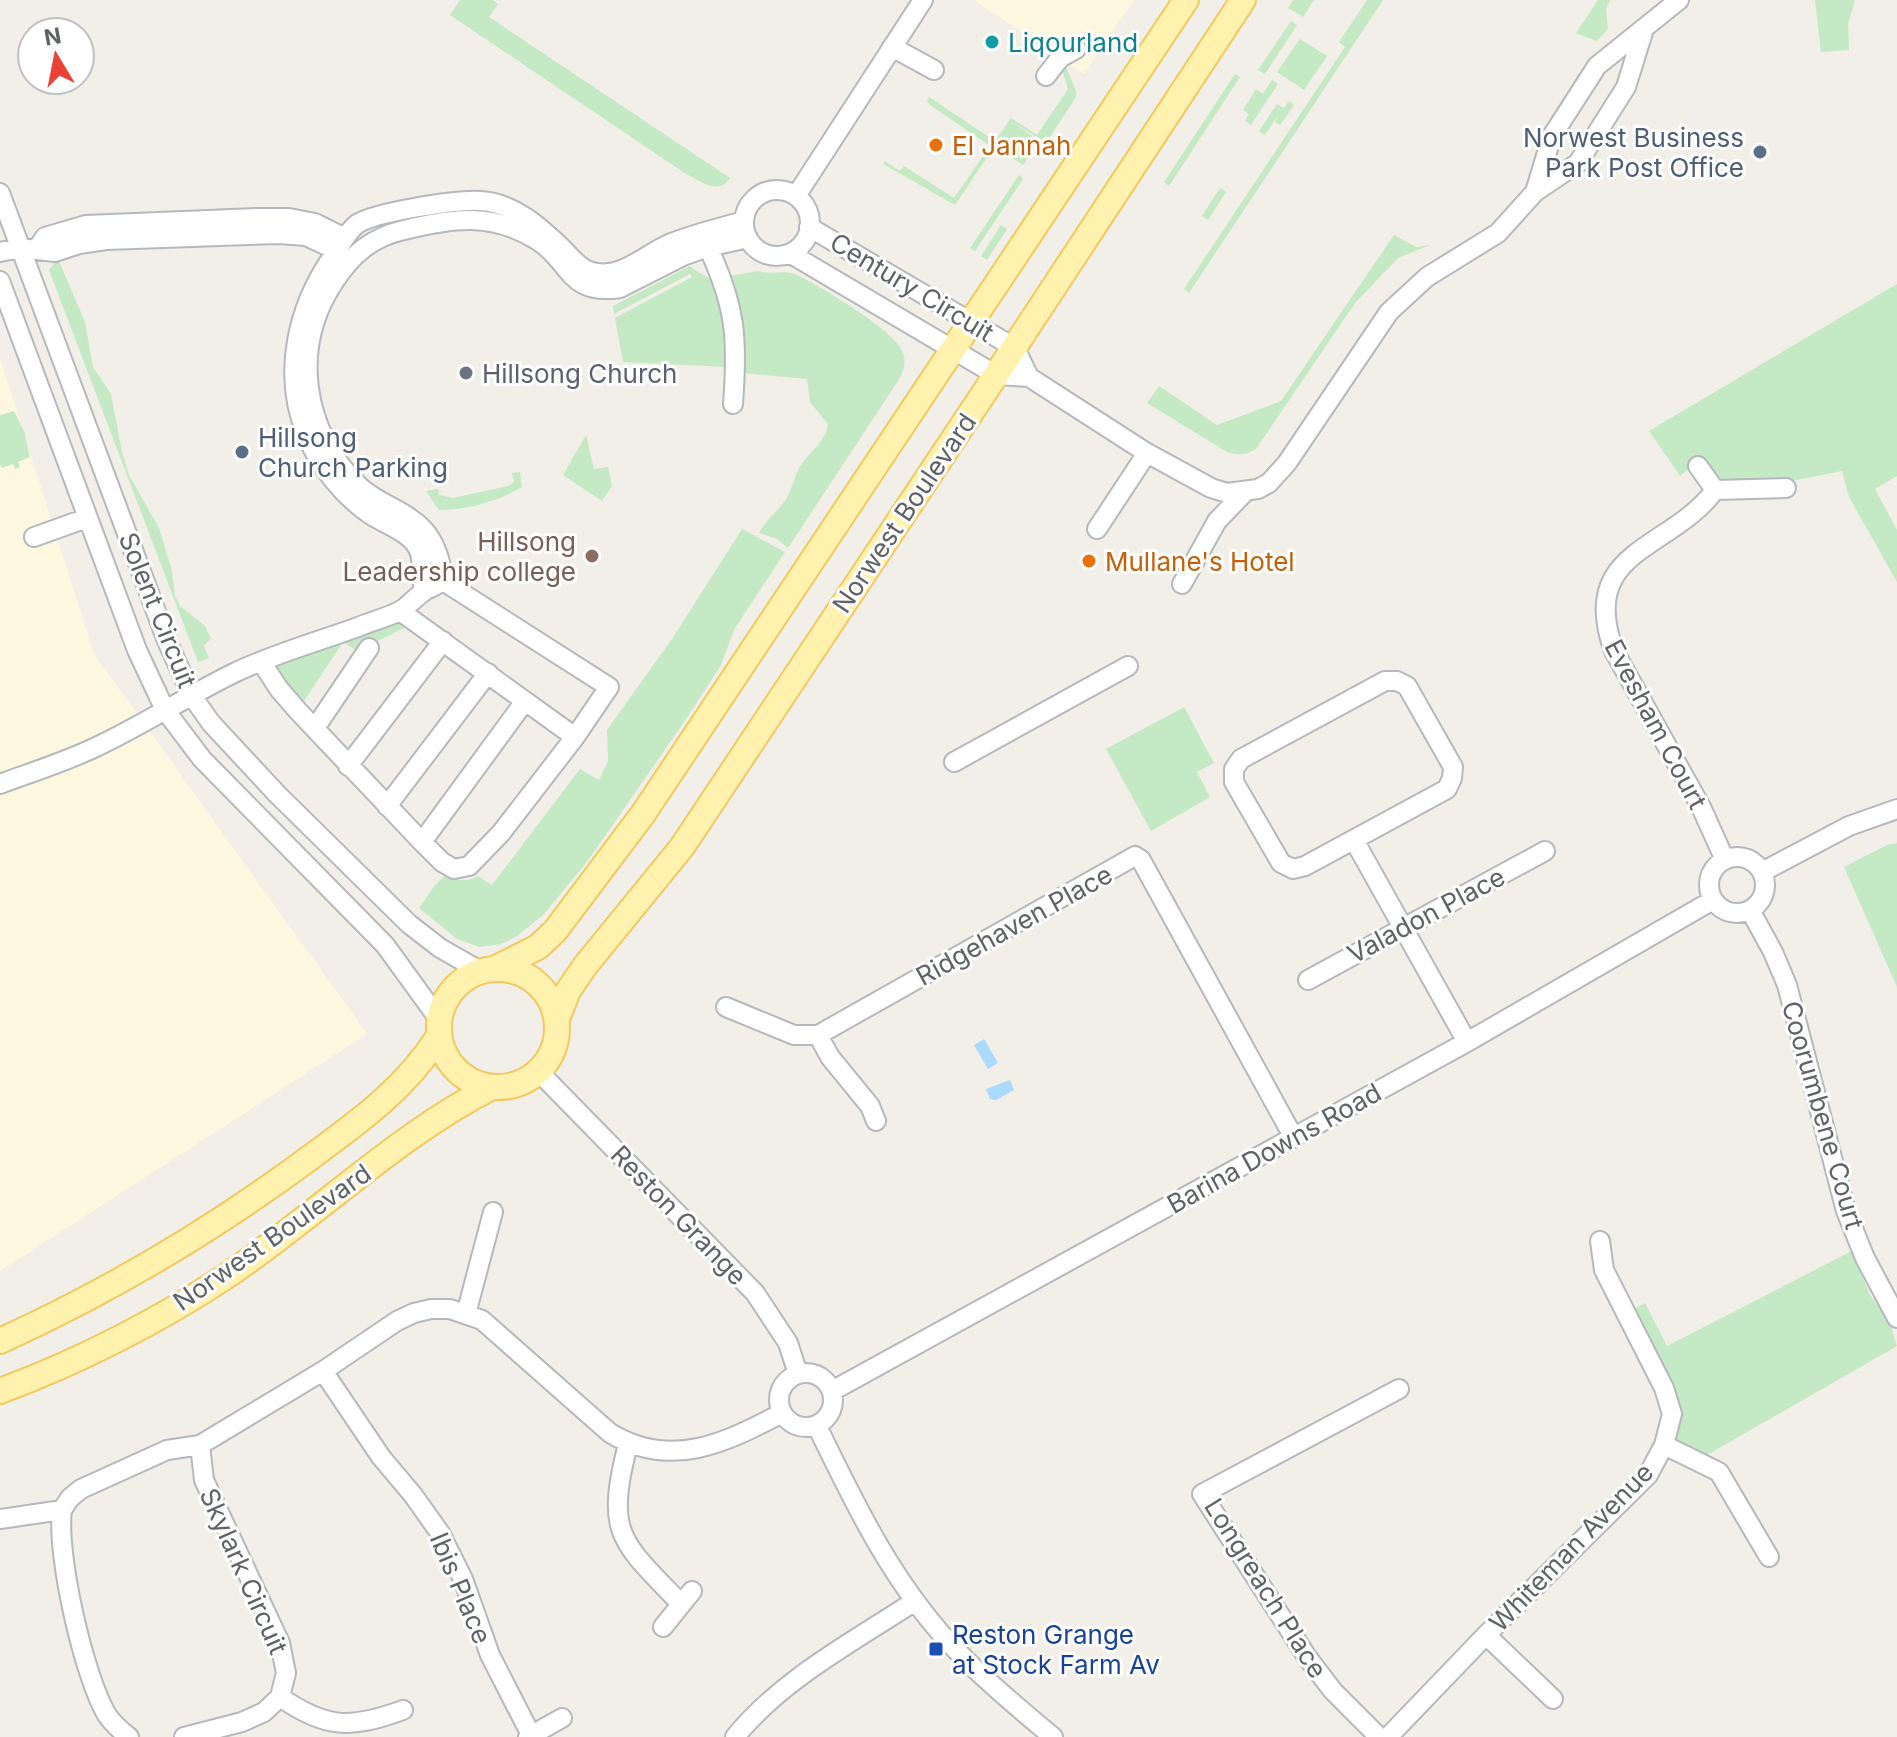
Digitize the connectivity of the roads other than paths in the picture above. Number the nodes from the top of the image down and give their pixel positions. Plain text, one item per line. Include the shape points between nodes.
1 (923, 0) edge
2 (1186, 0) edge
3 (1243, 0) edge
4 (1679, 0) edge
5 (1644, 29) junction
6 (892, 47) junction
7 (1076, 49) dead end
8 (934, 70) dead end
9 (1046, 76) dead end
10 (1535, 192) junction
11 (0, 193) edge
12 (796, 196) junction
13 (406, 220) junction
14 (809, 227) junction
15 (746, 230) junction
16 (542, 237) junction
17 (346, 238) junction
18 (363, 247) junction
19 (708, 247) junction
20 (28, 249) junction
21 (0, 252) edge
22 (791, 254) junction
23 (0, 281) edge
24 (972, 323) junction
25 (1015, 348) junction
26 (954, 350) junction
27 (996, 375) junction
28 (1029, 377) junction
29 (733, 404) dead end
30 (1147, 453) junction
31 (1698, 466) dead end
32 (1786, 488) dead end
33 (1715, 490) junction
34 (1244, 493) junction
35 (87, 518) junction
36 (1097, 529) dead end
37 (34, 537) dead end
38 (440, 579) junction
39 (1182, 584) dead end
40 (425, 591) junction
41 (400, 611) junction
42 (443, 641) junction
43 (369, 648) dead end
44 (262, 663) junction
45 (1128, 666) dead end
46 (488, 673) junction
47 (192, 696) junction
48 (525, 701) junction
49 (165, 710) junction
50 (315, 728) junction
51 (575, 737) junction
52 (954, 762) dead end
53 (348, 766) junction
54 (0, 784) edge
55 (387, 806) junction
56 (1897, 809) edge
57 (1354, 840) junction
58 (422, 842) junction
59 (1545, 851) dead end
60 (1725, 860) junction
61 (1762, 872) junction
62 (1713, 900) junction
63 (1750, 910) junction
64 (1402, 927) junction
65 (488, 970) junction
66 (1308, 980) dead end
67 (726, 1007) dead end
68 (557, 1019) junction
69 (438, 1027) junction
70 (818, 1035) junction
71 (1467, 1042) junction
72 (538, 1071) junction
73 (492, 1087) junction
74 (876, 1121) dead end
75 (1294, 1138) junction
76 (493, 1212) dead end
77 (1600, 1241) dead end
78 (466, 1314) junction
79 (1897, 1318) edge
80 (0, 1341) edge
81 (323, 1371) junction
82 (798, 1374) junction
83 (1399, 1389) dead end
84 (0, 1391) edge
85 (832, 1391) junction
86 (782, 1413) junction
87 (817, 1426) junction
88 (628, 1444) junction
89 (200, 1445) junction
90 (1664, 1445) junction
91 (62, 1510) junction
92 (0, 1519) edge
93 (1769, 1557) dead end
94 (915, 1601) junction
95 (663, 1627) dead end
96 (1486, 1635) junction
97 (280, 1697) junction
98 (1553, 1699) dead end
99 (403, 1710) dead end
100 (562, 1718) dead end
101 (530, 1736) edge
102 (129, 1737) edge
103 (184, 1737) edge
104 (735, 1737) edge
105 (1053, 1737) edge
106 (1379, 1737) edge
107 (1388, 1737) edge

1 - 6 street
2 - 24 main road, Norwest Boulevard
3 - 25 main road, Norwest Boulevard
4 - 5 street
5 - 10 street via 1597,66 1552,136
5 - 10 street via 1626,87 1578,163
6 - 8 street
6 - 12 street
7 - 9 street via 1060,58
10 - 34 street via 1498,233 1427,277 1389,312 1287,463 1269,483
11 - 20 street, Solent Circuit
12 - 14 street via 808,214
12 - 15 street via 777,190 765,193 751,203
13 - 16 street via 483,201
13 - 17 street via 381,216
13 - 18 street
14 - 22 street via 803,244
14 - 24 street, Century Circuit
15 - 16 street via 680,240 609,273 584,269
15 - 19 street
15 - 22 street via 763,253
16 - 19 street via 572,278 608,290
17 - 18 street
17 - 20 street via 279,234 106,240 55,252
17 - 40 street via 309,297 298,329 293,362 298,407 317,458 340,486 368,513 419,547
18 - 38 street via 332,285 313,331 308,368 313,409 321,437 359,486 427,532
19 - 29 street via 735,323
20 - 21 street
20 - 47 street, Solent Circuit via 167,641
22 - 26 street, Century Circuit
23 - 35 street, Solent Circuit
24 - 25 street, Century Circuit
24 - 26 main road, Norwest Boulevard
25 - 27 main road, Norwest Boulevard
25 - 28 street
26 - 27 street, Century Circuit
26 - 65 main road, Norwest Boulevard via 745,665 569,916 538,947
27 - 28 street
27 - 68 main road, Norwest Boulevard via 682,847 585,966
28 - 30 street
30 - 34 street via 1211,488
30 - 36 street
31 - 33 street
32 - 33 street
33 - 60 street, Evesham Court via 1693,515 1625,560 1604,610 1614,651
34 - 39 street via 1217,521
35 - 37 street
35 - 49 street, Solent Circuit
38 - 40 street
38 - 51 street via 609,687
40 - 41 street
41 - 42 street
41 - 44 street
42 - 46 street
42 - 53 street
43 - 50 street
44 - 47 street
44 - 50 street
45 - 52 street
46 - 48 street
46 - 55 street
47 - 49 street
47 - 65 street, Solent Circuit via 277,794 378,896 440,948
48 - 51 street
48 - 58 street
49 - 54 street via 93,748
49 - 69 street, Solent Circuit via 213,770 385,945
50 - 53 street
51 - 58 street via 469,866 454,869
53 - 55 street
55 - 58 street
56 - 61 street via 1849,826
57 - 57 street via 1305,866 1293,869 1281,863 1234,782 1234,769 1241,759 1385,681 1397,681 1407,686 1453,767 1452,778 1447,789
57 - 64 street
59 - 64 street, Valadon Place
60 - 61 street via 1750,860
60 - 62 street via 1709,882
61 - 63 street via 1762,898
62 - 63 street via 1725,911
62 - 71 street, Barina Downs Road
63 - 79 street, Coorumbene Court via 1787,985 1846,1211
64 - 66 street, Valadon Place
64 - 71 street
65 - 68 main road via 515,971 533,980
65 - 69 main road via 452,989
67 - 70 street via 794,1035
68 - 72 main road via 551,1055
69 - 73 main road via 449,1060 476,1082
69 - 80 main road, Norwest Boulevard via 410,1077 262,1193 148,1266
70 - 74 street
70 - 75 street, Ridgehaven Place via 1135,856
71 - 75 street, Barina Downs Road
72 - 73 main road via 521,1082
72 - 82 street, Reston Grange via 755,1293 788,1343
73 - 84 main road, Norwest Boulevard via 444,1114 228,1275 80,1357
75 - 85 street, Barina Downs Road
76 - 78 street
77 - 90 street, Whiteman Avenue via 1604,1270 1664,1388 1672,1414
78 - 81 street via 450,1309 414,1313
78 - 88 street via 496,1330
81 - 89 street
81 - 101 street, Ibis Place via 440,1533
82 - 85 street via 822,1378
82 - 86 street via 783,1386
83 - 106 street, Longreach Place via 1202,1494 1307,1657
85 - 87 street via 833,1408
86 - 87 street via 801,1427
86 - 88 street via 693,1450 672,1453
87 - 94 street via 857,1510
88 - 95 street via 617,1508 625,1543 686,1597
89 - 91 street via 167,1450 81,1489
89 - 97 street, Skylark Circuit via 204,1480 280,1643 286,1673
90 - 93 street via 1719,1472
90 - 96 street, Whiteman Avenue via 1648,1475
91 - 92 street
91 - 102 street via 62,1543 86,1659 107,1714
94 - 104 street via 789,1685
94 - 105 street via 959,1653
96 - 98 street
96 - 107 street, Whiteman Avenue
97 - 99 street via 333,1723 351,1725
97 - 103 street via 253,1718
100 - 101 street, Ibis Place

